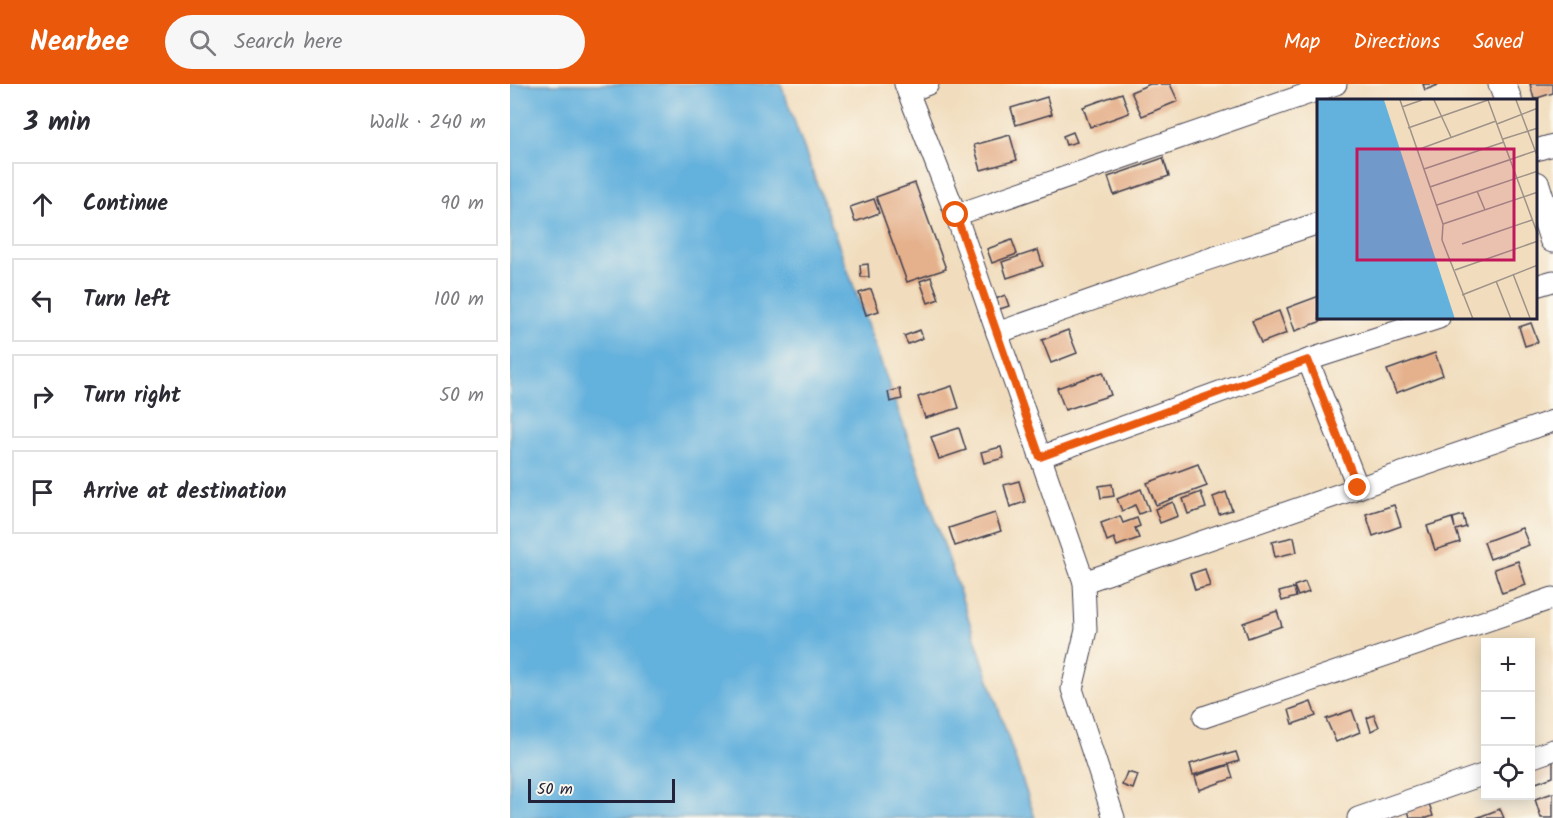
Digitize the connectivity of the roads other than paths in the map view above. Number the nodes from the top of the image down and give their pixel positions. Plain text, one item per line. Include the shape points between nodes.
1 (928, 84) edge
2 (1336, 84) edge
3 (1502, 84) edge
4 (907, 88) edge
5 (1508, 99) edge
6 (1553, 145) edge
7 (1538, 149) edge
8 (1538, 191) edge
9 (956, 215) junction
10 (1317, 224) edge
11 (1553, 239) edge
12 (1553, 281) edge
13 (1538, 285) edge
14 (1433, 320) edge
15 (997, 333) junction
16 (1308, 360) junction
17 (1553, 421) edge
18 (1040, 457) junction
19 (1358, 488) junction
20 (1084, 582) junction
21 (1553, 598) edge
22 (1204, 717) dead end
23 (1553, 750) edge
24 (1535, 756) edge
25 (1481, 775) edge
26 (1114, 818) edge
27 (1358, 818) edge

1 - 4 street
2 - 9 street
3 - 5 street
4 - 9 street
6 - 7 street
8 - 11 street
9 - 15 street
10 - 15 street
12 - 13 street
14 - 16 street
15 - 18 street
16 - 18 street
16 - 19 street
17 - 19 street
18 - 20 street
19 - 20 street
20 - 26 street via 1086,630 1072,689
21 - 22 street
23 - 24 street
25 - 27 street

